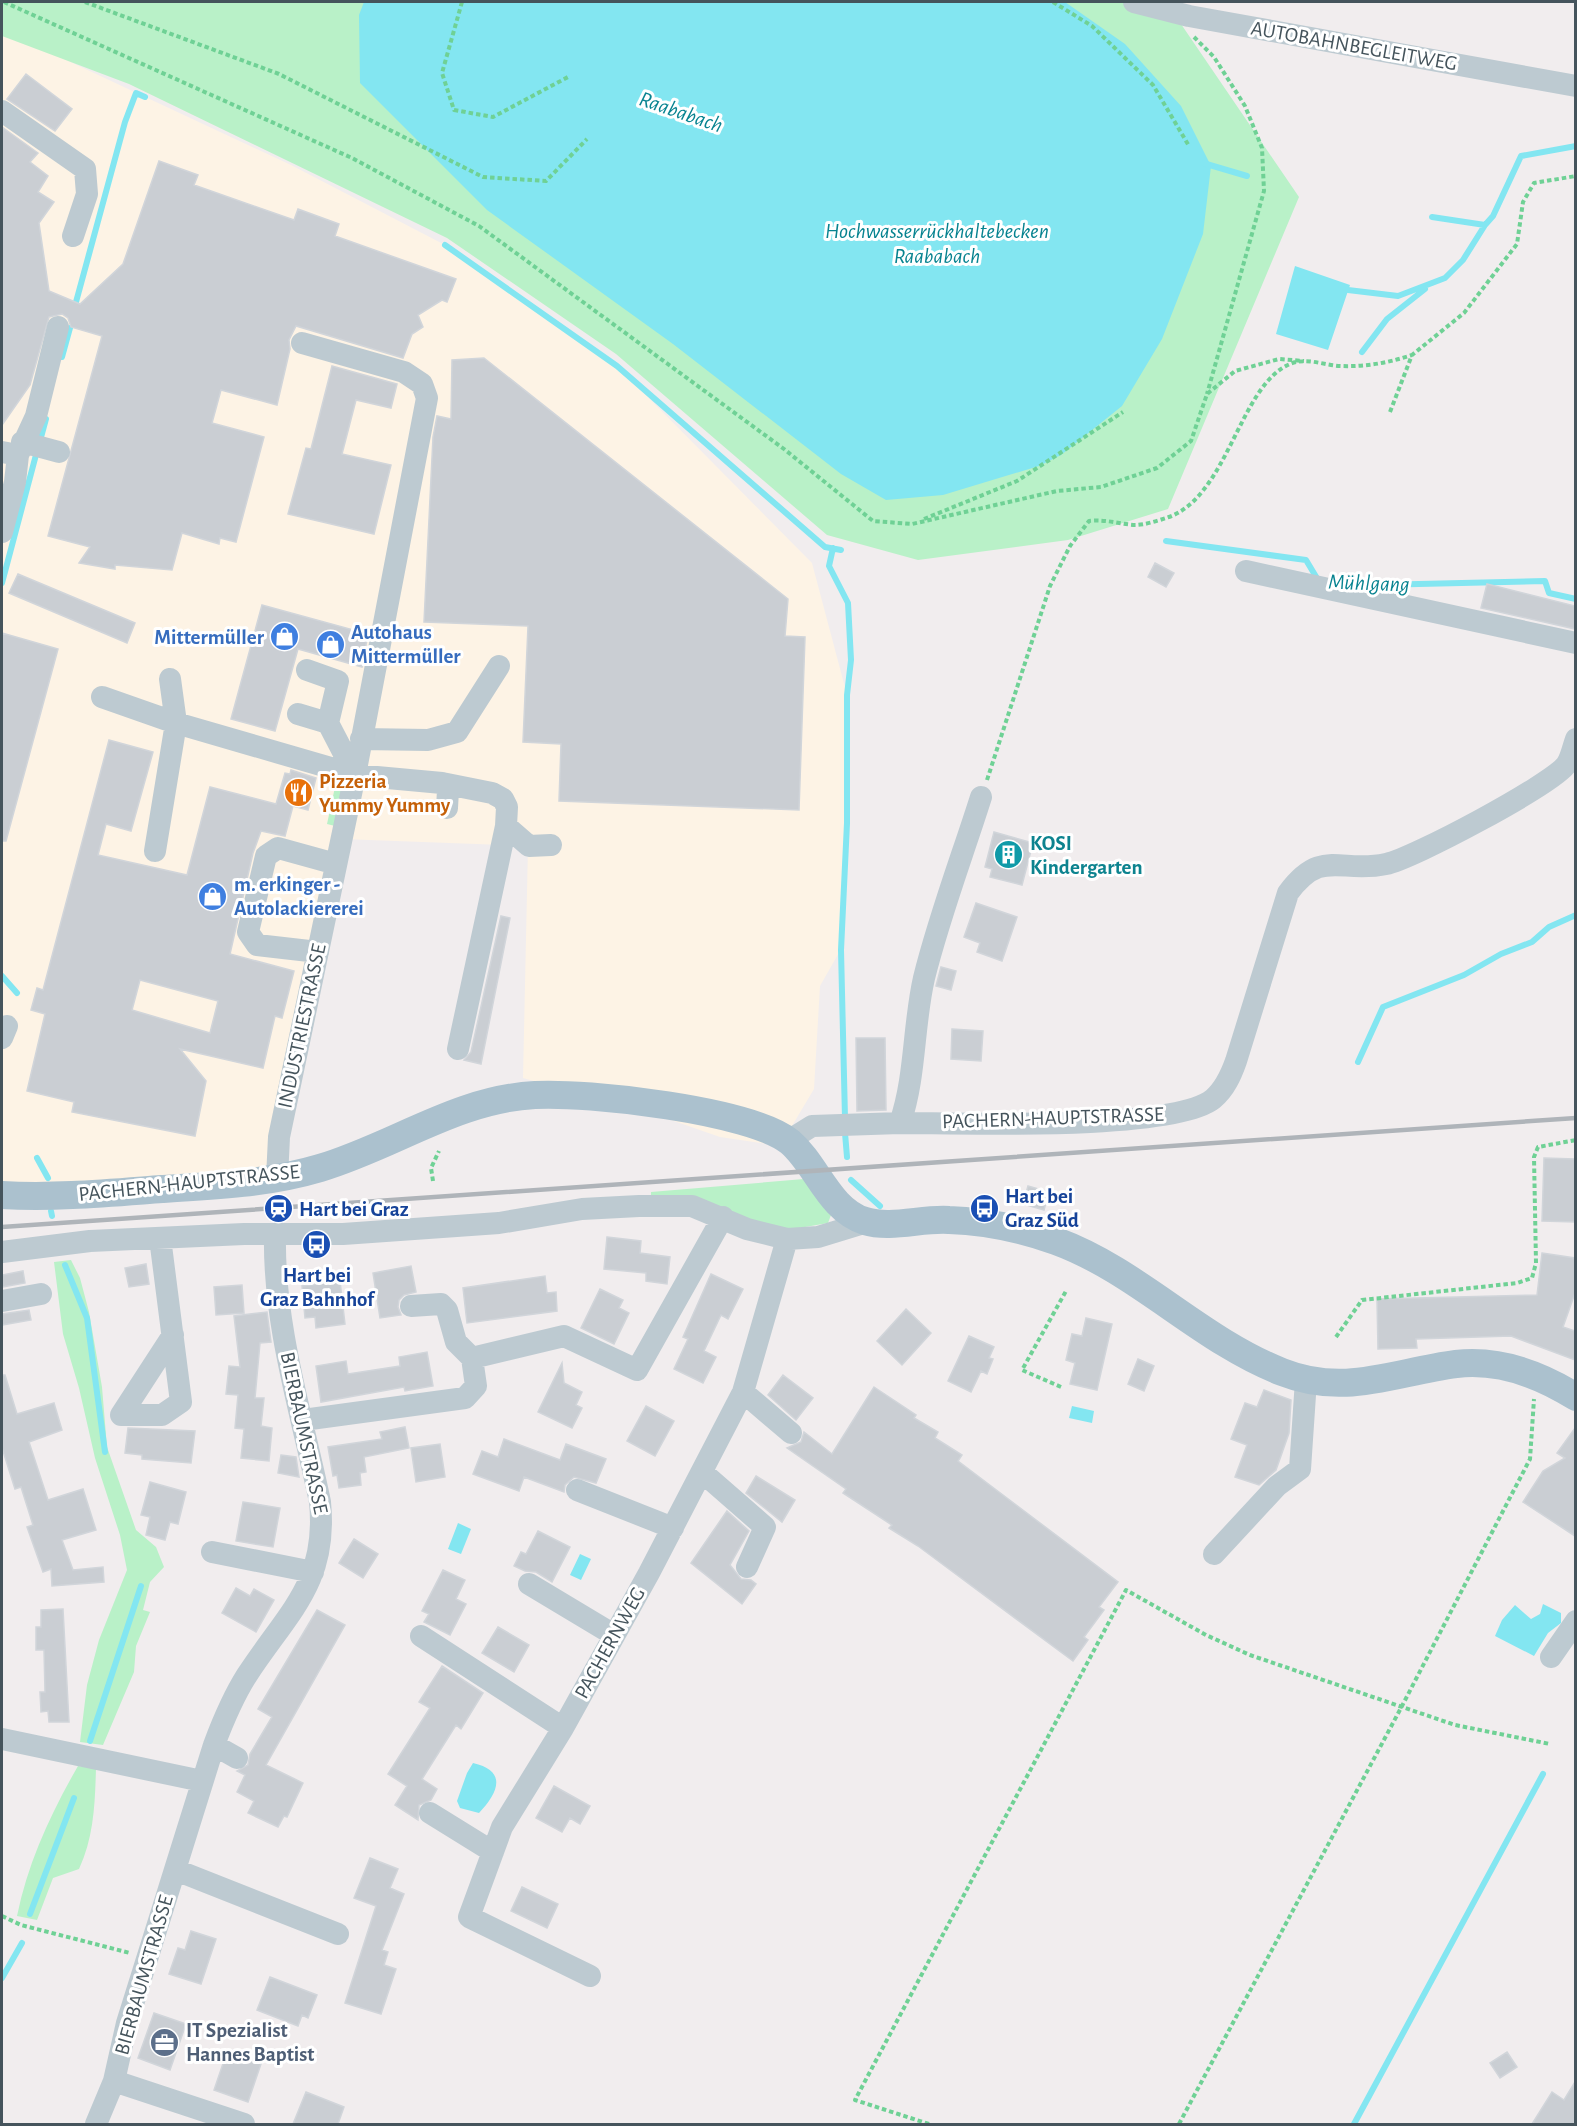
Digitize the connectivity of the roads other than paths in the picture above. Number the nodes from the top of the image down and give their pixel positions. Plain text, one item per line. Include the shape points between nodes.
1 (1134, 2) edge
2 (1575, 86) edge
3 (2, 111) edge
4 (73, 236) dead end
5 (58, 327) dead end
6 (302, 343) dead end
7 (14, 450) edge
8 (58, 452) dead end
9 (2, 532) edge
10 (1246, 571) dead end
11 (1575, 644) edge
12 (499, 666) dead end
13 (307, 670) dead end
14 (170, 679) dead end
15 (102, 697) dead end
16 (298, 714) dead end
17 (176, 723) junction
18 (327, 723) junction
19 (362, 739) junction
20 (1575, 739) edge
21 (355, 775) junction
22 (442, 783) junction
23 (981, 797) road end
24 (447, 808) dead end
25 (506, 826) junction
26 (551, 846) dead end
27 (155, 851) dead end
28 (336, 864) junction
29 (318, 952) junction
30 (458, 1049) dead end
31 (900, 1123) junction
32 (788, 1141) junction
33 (277, 1178) junction
34 (2, 1194) edge
35 (723, 1217) junction
36 (867, 1222) junction
37 (275, 1234) junction
38 (160, 1238) junction
39 (787, 1239) junction
40 (2, 1252) edge
41 (41, 1294) dead end
42 (2, 1301) edge
43 (411, 1306) dead end
44 (173, 1335) dead end
45 (472, 1358) junction
46 (1306, 1380) junction
47 (743, 1392) junction
48 (1575, 1397) edge
49 (303, 1420) junction
50 (791, 1433) dead end
51 (702, 1472) junction
52 (577, 1490) dead end
53 (673, 1528) junction
54 (212, 1552) dead end
55 (1214, 1554) dead end
56 (747, 1567) dead end
57 (314, 1572) junction
58 (529, 1584) dead end
59 (1575, 1621) edge
60 (614, 1635) junction
61 (421, 1636) dead end
62 (1551, 1657) dead end
63 (563, 1728) junction
64 (2, 1739) edge
65 (214, 1745) junction
66 (237, 1758) dead end
67 (202, 1781) junction
68 (430, 1813) dead end
69 (493, 1852) junction
70 (176, 1870) junction
71 (338, 1934) dead end
72 (590, 1976) dead end
73 (114, 2080) junction
74 (96, 2124) edge
75 (244, 2124) edge

1 - 2 street, AUTOBAHNBEGLEITWEG via 1189,16
3 - 4 street via 85,169 87,194
5 - 7 street via 36,417
6 - 19 street, INDUSTRIESTRASSE via 404,372 422,384 427,398
7 - 8 street
7 - 9 street via 15,482
10 - 11 street
12 - 19 street via 457,732 428,740
13 - 18 street via 338,681
14 - 17 street
15 - 17 street
16 - 18 street
17 - 21 street
17 - 27 street
18 - 21 street
19 - 21 street, INDUSTRIESTRASSE
20 - 31 street, PACHERN-HAUPTSTRASSE via 1567,764 1541,786 1405,858 1369,867 1315,866 1301,876 1288,893 1228,1083 1212,1100 1190,1110 1160,1116
21 - 22 street
21 - 28 street, INDUSTRIESTRASSE
22 - 24 street via 448,790
22 - 25 street via 492,793 503,799 507,807
23 - 31 street via 924,978 910,1094
25 - 26 street via 529,846
25 - 30 street
28 - 29 street, INDUSTRIESTRASSE
28 - 29 street via 278,848 266,856 248,932 257,945
29 - 33 street, INDUSTRIESTRASSE via 279,1137
31 - 32 street, PACHERN-HAUPTSTRASSE via 812,1126
32 - 33 main road, PACHERN-HAUPTSTRASSE via 764,1128 689,1109 609,1098 538,1095 501,1098 468,1107 326,1167
32 - 36 main road, PACHERN-HAUPTSTRASSE via 833,1198
33 - 34 main road, PACHERN-HAUPTSTRASSE via 70,1196
35 - 37 street via 692,1206 639,1206 582,1209 499,1223 343,1234
35 - 39 street via 747,1229
35 - 45 street via 637,1370 564,1336
36 - 39 street via 818,1237
36 - 46 main road via 948,1220 1035,1234 1103,1263 1196,1327 1255,1360
37 - 38 street
37 - 49 street, BIERBAUMSTRASSE via 284,1336
38 - 40 street via 90,1241
38 - 44 street
39 - 47 street, PACHERNWEG
41 - 42 street
43 - 45 street via 441,1304 447,1310 456,1342
45 - 49 street via 476,1386 465,1398
46 - 48 main road via 1357,1383 1459,1364 1496,1366 1534,1374
46 - 55 street via 1300,1469 1277,1486
47 - 50 street
47 - 51 street, PACHERNWEG
49 - 57 street, BIERBAUMSTRASSE via 323,1529
51 - 53 street, PACHERNWEG
51 - 56 street via 765,1527
52 - 53 street
53 - 60 street, PACHERNWEG
54 - 57 street
57 - 65 street, BIERBAUMSTRASSE via 298,1603 247,1676
58 - 60 street
59 - 62 street
60 - 63 street, PACHERNWEG
61 - 63 street
63 - 69 street, PACHERNWEG via 502,1827
64 - 67 street
65 - 66 street
65 - 67 street, BIERBAUMSTRASSE
67 - 70 street, BIERBAUMSTRASSE
68 - 69 street
69 - 72 street, PACHERNWEG via 469,1917
70 - 71 street, BIERBAUMSTRASSE
70 - 73 street, BIERBAUMSTRASSE
73 - 74 street, BIERBAUMSTRASSE
73 - 75 street, BIERBAUMSTRASSE

